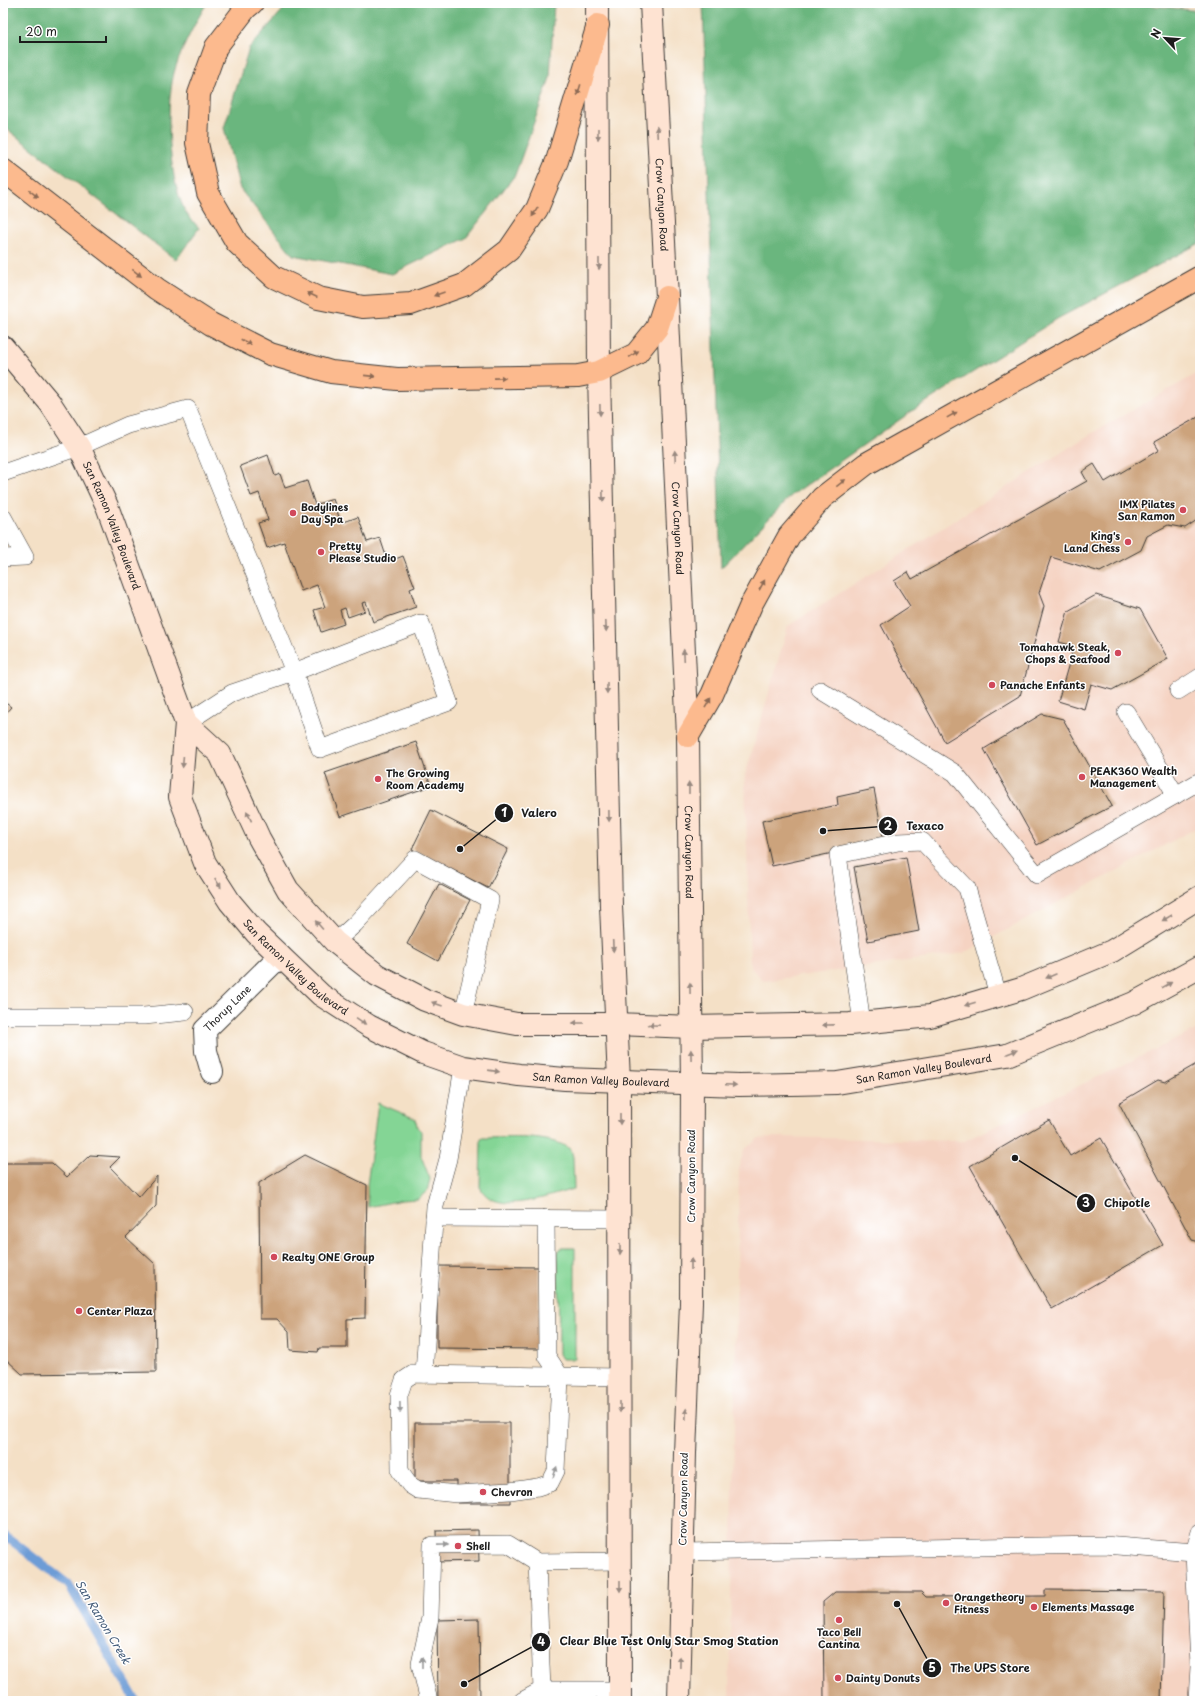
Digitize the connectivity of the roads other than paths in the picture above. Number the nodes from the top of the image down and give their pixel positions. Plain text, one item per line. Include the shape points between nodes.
1 (252, 3) edge
2 (598, 3) edge
3 (651, 3) edge
4 (598, 25) junction
5 (3, 170) edge
6 (1200, 277) edge
7 (667, 297) junction
8 (3, 347) edge
9 (599, 372) junction
10 (79, 447) junction
11 (3, 473) edge
12 (3, 517) edge
13 (3, 558) edge
14 (294, 672) junction
15 (1200, 677) edge
16 (820, 690) dead end
17 (1178, 691) dead end
18 (1126, 712) dead end
19 (186, 723) junction
20 (688, 736) junction
21 (1200, 781) edge
22 (1176, 795) junction
23 (1200, 897) edge
24 (335, 942) junction
25 (280, 956) junction
26 (1200, 967) edge
27 (998, 995) junction
28 (185, 1012) dead end
29 (463, 1014) junction
30 (3, 1016) edge
31 (862, 1023) junction
32 (617, 1024) junction
33 (691, 1027) junction
34 (463, 1067) junction
35 (212, 1072) dead end
36 (620, 1080) junction
37 (692, 1084) junction
38 (434, 1218) junction
39 (546, 1218) junction
40 (620, 1219) junction
41 (419, 1374) junction
42 (560, 1376) junction
43 (620, 1377) junction
44 (1200, 1532) edge
45 (682, 1552) junction
46 (1194, 1552) junction
47 (620, 1561) junction
48 (537, 1562) junction
49 (1199, 1667) edge
50 (542, 1690) junction
51 (620, 1696) edge
52 (429, 1701) edge
53 (522, 1701) edge
54 (679, 1701) edge
55 (1197, 1701) edge

4 -> 1 highway via 557,161 537,208 509,250 464,285 411,304 363,307 318,298 274,277 237,243 208,193 197,143 199,94 216,47
2 - 4 main road
7 -> 3 main road, Crow Canyon Road
4 -> 9 main road
5 -> 9 highway via 157,289 211,324 270,354 331,372 398,379 578,376
20 -> 6 highway via 712,695 751,605 789,536 822,498 866,464
9 -> 7 highway via 636,354 656,328
20 -> 7 main road, Crow Canyon Road
8 - 10 main road, San Ramon Valley Boulevard via 50,403
9 -> 32 main road via 611,906
10 - 11 lane
10 - 14 lane via 128,425 188,408
10 - 19 main road, San Ramon Valley Boulevard via 107,506
12 - 13 lane via 25,557
14 - 14 lane via 320,749 449,702 420,623
14 - 19 lane via 232,693
15 - 17 lane
16 - 22 lane via 955,773 1037,875
18 - 22 lane
24 -> 19 main road, San Ramon Valley Boulevard via 288,890 220,754
19 -> 25 main road, San Ramon Valley Boulevard via 180,797 205,863 230,902
33 -> 20 main road, Crow Canyon Road
21 - 22 lane
23 -> 27 main road, San Ramon Valley Boulevard via 1112,951 1021,989
29 -> 24 main road, San Ramon Valley Boulevard via 425,1000 377,976
24 - 29 lane via 415,859 490,900
25 -> 34 main road, San Ramon Valley Boulevard via 321,995 369,1026 423,1053
25 - 35 street, Thorup Lane via 205,1030 206,1051
37 -> 26 main road, San Ramon Valley Boulevard via 837,1083 1007,1055 1134,1003
27 -> 31 main road, San Ramon Valley Boulevard via 930,1016
27 - 31 lane via 968,888 922,841 898,842 838,855
28 - 30 lane via 144,1016
32 -> 29 main road, San Ramon Valley Boulevard via 517,1024
31 -> 33 main road, San Ramon Valley Boulevard
33 -> 32 main road, San Ramon Valley Boulevard
32 - 36 main road
37 -> 33 main road, Crow Canyon Road
34 -> 36 main road, San Ramon Valley Boulevard via 556,1079
34 - 38 lane via 448,1159
36 - 37 main road, San Ramon Valley Boulevard
36 -> 40 main road
45 -> 37 main road, Crow Canyon Road via 691,1304
38 - 39 lane
38 - 41 lane
39 - 40 lane
39 - 42 lane via 547,1356
40 -> 43 main road
41 - 42 lane
41 -> 42 lane via 404,1380 399,1395 400,1471 406,1481 418,1490 456,1494 510,1491 550,1483 556,1471
42 - 43 lane
43 -> 47 main road
44 - 46 lane
45 - 46 lane via 1104,1546
54 -> 45 main road, Crow Canyon Road
46 - 49 lane
47 - 48 lane
47 -> 51 main road
48 - 50 lane
52 -> 48 lane via 420,1664 430,1618 432,1545 508,1544
49 - 55 lane
50 - 51 lane
50 - 53 lane

